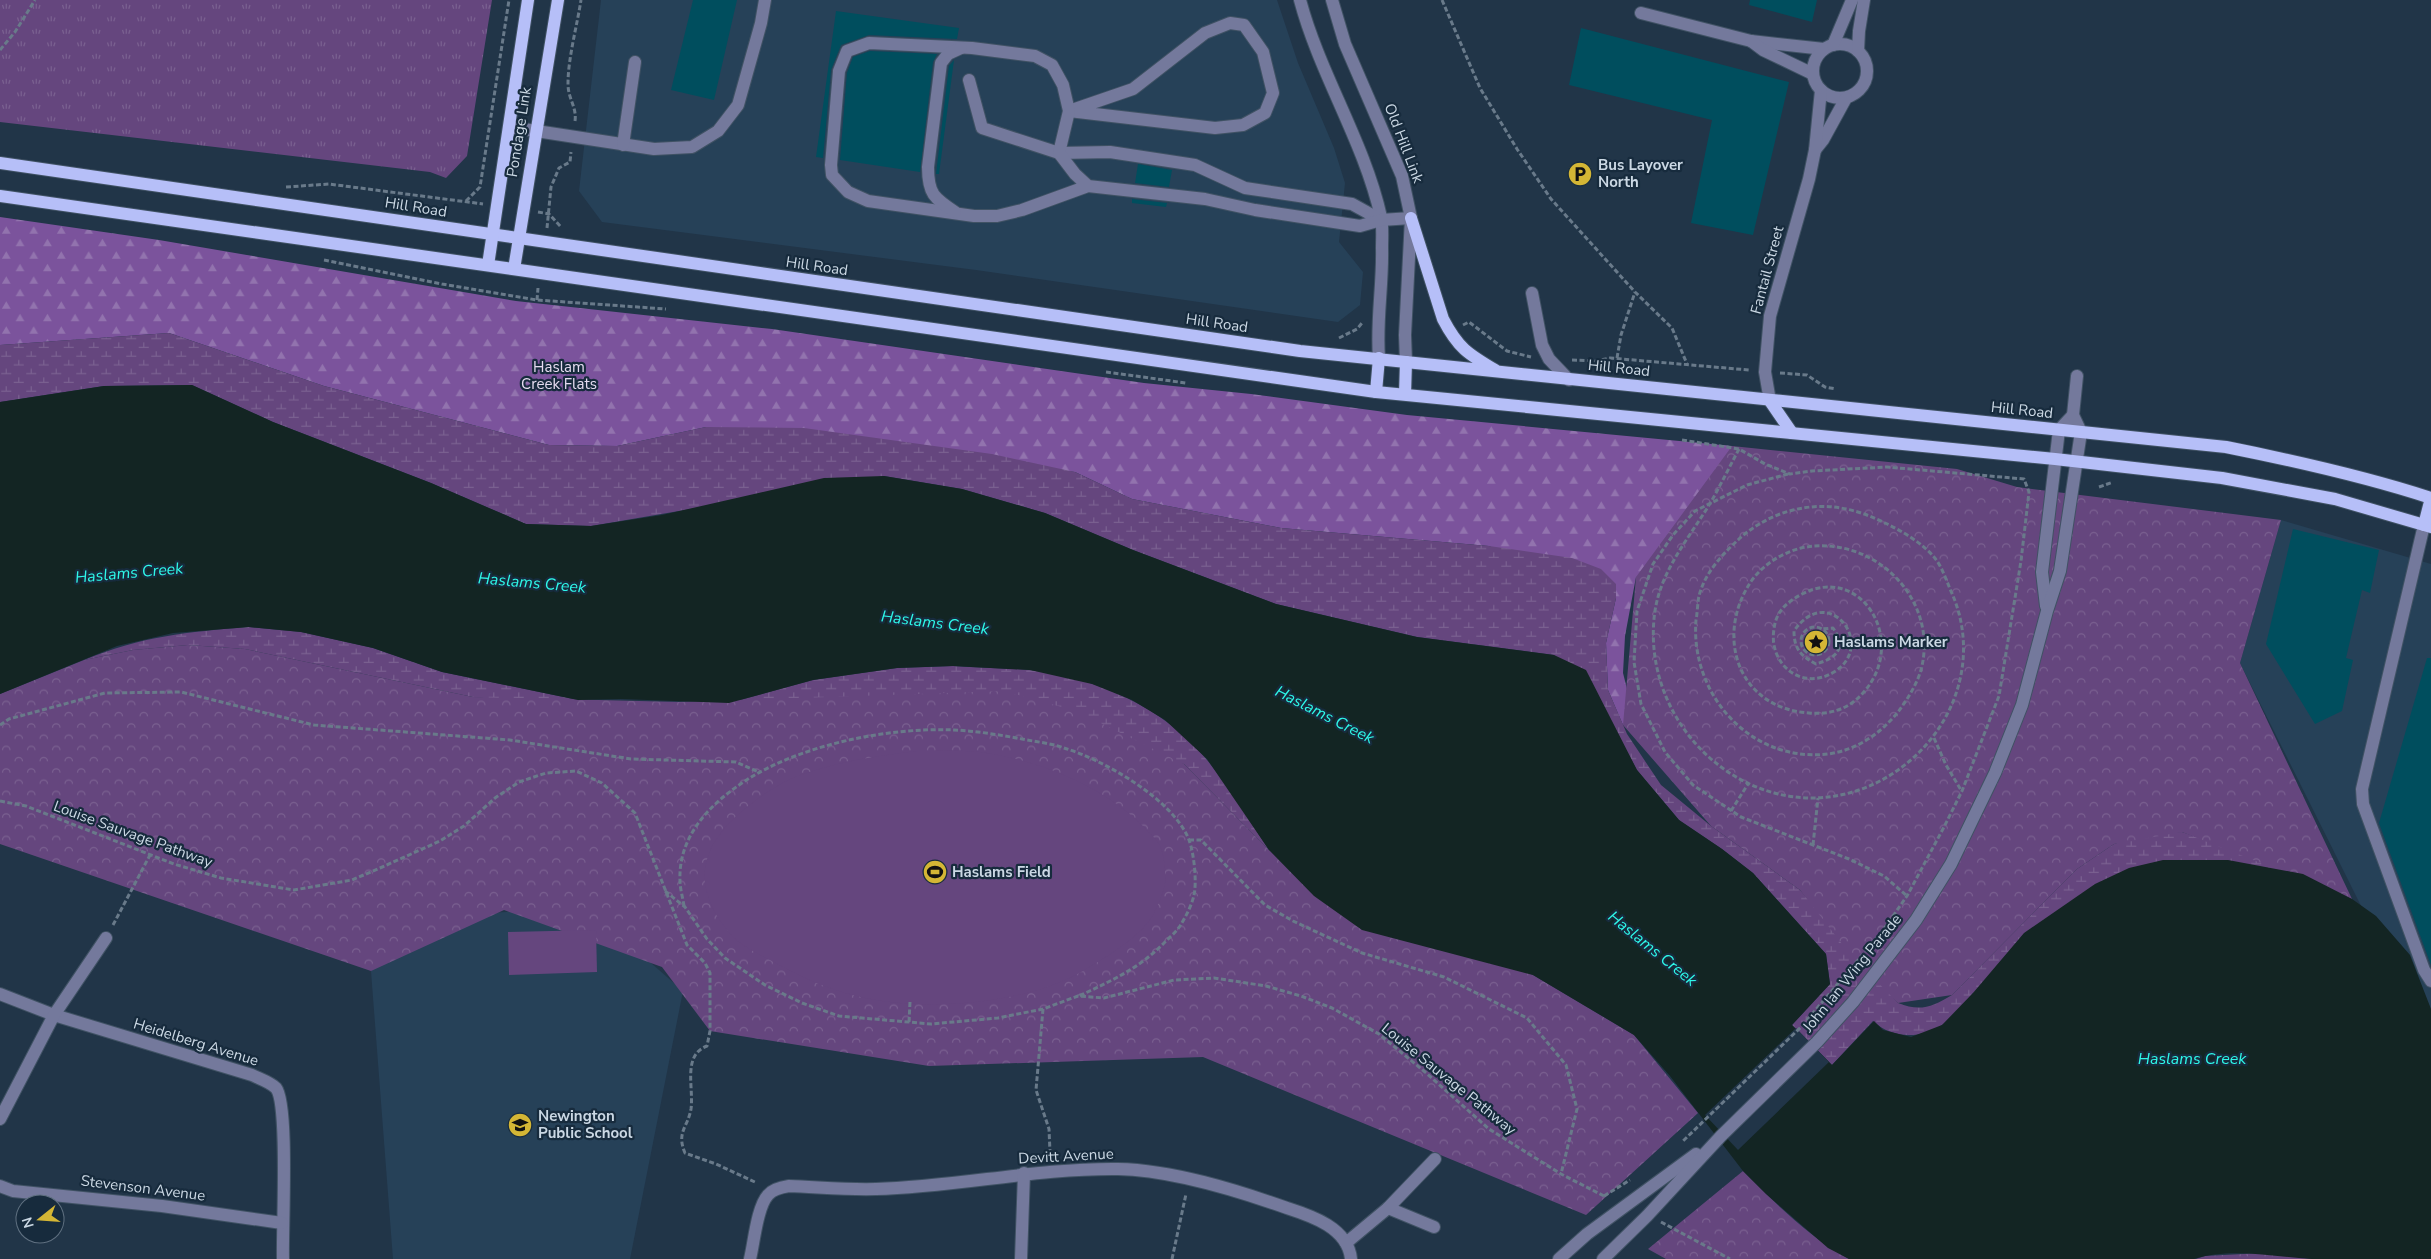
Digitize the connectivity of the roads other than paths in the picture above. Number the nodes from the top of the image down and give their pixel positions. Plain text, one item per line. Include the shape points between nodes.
1 (528, 0) edge
2 (558, 0) edge
3 (765, 0) edge
4 (1300, 0) edge
5 (1332, 0) edge
6 (1852, 0) edge
7 (1864, 0) edge
8 (1641, 13) dead end
9 (1751, 41) junction
10 (961, 47) junction
11 (1829, 47) junction
12 (1858, 51) junction
13 (635, 62) dead end
14 (1813, 74) junction
15 (969, 80) dead end
16 (1821, 90) junction
17 (1846, 98) junction
18 (1069, 111) junction
19 (510, 127) junction
20 (535, 131) junction
21 (623, 145) junction
22 (1815, 150) junction
23 (1059, 153) junction
24 (0, 163) edge
25 (1088, 186) junction
26 (1245, 188) junction
27 (1290, 195) junction
28 (0, 196) edge
29 (1241, 207) junction
30 (957, 213) junction
31 (1286, 214) junction
32 (1411, 218) junction
33 (1382, 220) junction
34 (492, 234) junction
35 (519, 238) junction
36 (488, 265) junction
37 (514, 269) junction
38 (1532, 293) dead end
39 (1379, 358) junction
40 (1406, 362) junction
41 (1499, 372) junction
42 (2077, 376) dead end
43 (1569, 380) junction
44 (1376, 392) junction
45 (1405, 394) junction
46 (1770, 401) junction
47 (2073, 415) junction
48 (2059, 430) junction
49 (2081, 432) junction
50 (1792, 433) junction
51 (2055, 459) junction
52 (2077, 462) junction
53 (2431, 498) edge
54 (2428, 526) edge
55 (2046, 611) junction
56 (106, 938) road end
57 (2431, 980) edge
58 (0, 994) edge
59 (54, 1015) junction
60 (0, 1119) edge
61 (1721, 1136) junction
62 (1435, 1159) dead end
63 (1028, 1173) junction
64 (0, 1186) edge
65 (1388, 1208) junction
66 (282, 1223) junction
67 (1434, 1227) dead end
68 (1346, 1243) junction
69 (282, 1259) edge
70 (750, 1259) edge
71 (1021, 1259) edge
72 (1351, 1259) edge
73 (1559, 1259) edge
74 (1603, 1259) edge

1 - 19 main road, Pondage Link
2 - 20 main road, Pondage Link
3 - 21 street via 738,105 718,131 692,147 654,149
4 - 33 street via 1322,65 1371,178
5 - 32 street, Old Hill Link via 1346,44 1402,176
6 - 11 street
7 - 12 street
8 - 9 street
9 - 11 street
9 - 14 street
10 - 18 street via 1035,56 1052,65 1063,85
10 - 30 street via 941,62 928,167 928,184 934,198
10 - 30 street via 869,43 847,51 839,70 831,165 832,175 848,192 868,201
11 - 12 street via 1851,46
11 - 14 street via 1814,64
12 - 17 street via 1867,66 1867,75 1860,90
13 - 21 street
14 - 16 street
15 - 23 street via 982,128
16 - 17 street via 1828,96
16 - 22 street, Fantail Street
17 - 22 street, Fantail Street
18 - 18 street via 1133,89 1205,33 1230,23 1244,25 1263,52 1273,93 1265,113 1243,125 1215,128
18 - 23 street
19 - 20 street
19 - 34 main road, Pondage Link
20 - 21 street
20 - 35 main road, Pondage Link
22 - 46 street, Fantail Street via 1770,316 1765,372
23 - 25 street
23 - 26 street via 1110,152 1195,165
24 - 34 main road, Hill Road
25 - 29 street via 1205,199
25 - 30 street via 997,216
26 - 27 street
26 - 29 street
27 - 31 street
27 - 33 street via 1352,204
28 - 36 main road
29 - 31 street
31 - 33 street via 1360,226
32 - 33 street
32 - 40 street, Old Hill Link
32 - 41 main road via 1450,332 1464,350
33 - 39 street via 1383,276 1377,332
34 - 35 main road, Hill Road
34 - 36 main road, Pondage Link
35 - 37 main road, Pondage Link
35 - 39 main road, Hill Road via 1114,326 1300,351
36 - 37 main road
37 - 44 main road
38 - 43 street via 1539,334 1549,359
39 - 40 main road, Hill Road
39 - 44 main road
40 - 41 main road, Hill Road
40 - 45 main road, Old Hill Link
41 - 43 main road, Hill Road
42 - 47 street
43 - 46 main road, Hill Road
44 - 45 main road
45 - 50 main road
46 - 48 main road, Hill Road
46 - 50 main road
47 - 48 street
47 - 49 street
48 - 49 main road, Hill Road
48 - 51 street, John Ian Wing Parade
49 - 52 street, John Ian Wing Parade
49 - 53 main road, Hill Road via 2226,448 2310,464
50 - 51 main road
51 - 52 main road
51 - 55 street, John Ian Wing Parade via 2042,572
52 - 54 main road via 2222,478 2335,499
52 - 55 street, John Ian Wing Parade via 2060,571
53 - 54 main road
54 - 57 street via 2362,790 2363,804 2424,970
55 - 61 street, John Ian Wing Parade via 2019,712 1995,773 1951,864 1884,964 1817,1042
56 - 59 street
58 - 59 street, Heidelberg Avenue
59 - 60 street
59 - 66 street, Heidelberg Avenue via 252,1075 276,1088 282,1116
61 - 73 street, John Ian Wing Parade via 1587,1234
61 - 74 street, John Ian Wing Parade
62 - 65 street
63 - 68 street, Devitt Avenue via 1118,1169 1189,1179 1229,1188 1317,1219
63 - 70 street, Devitt Avenue via 897,1188 789,1186 767,1195
63 - 71 street
64 - 66 street, Stevenson Avenue via 12,1191 162,1206
65 - 67 street
65 - 68 street
66 - 69 street, Heidelberg Avenue
68 - 72 street

